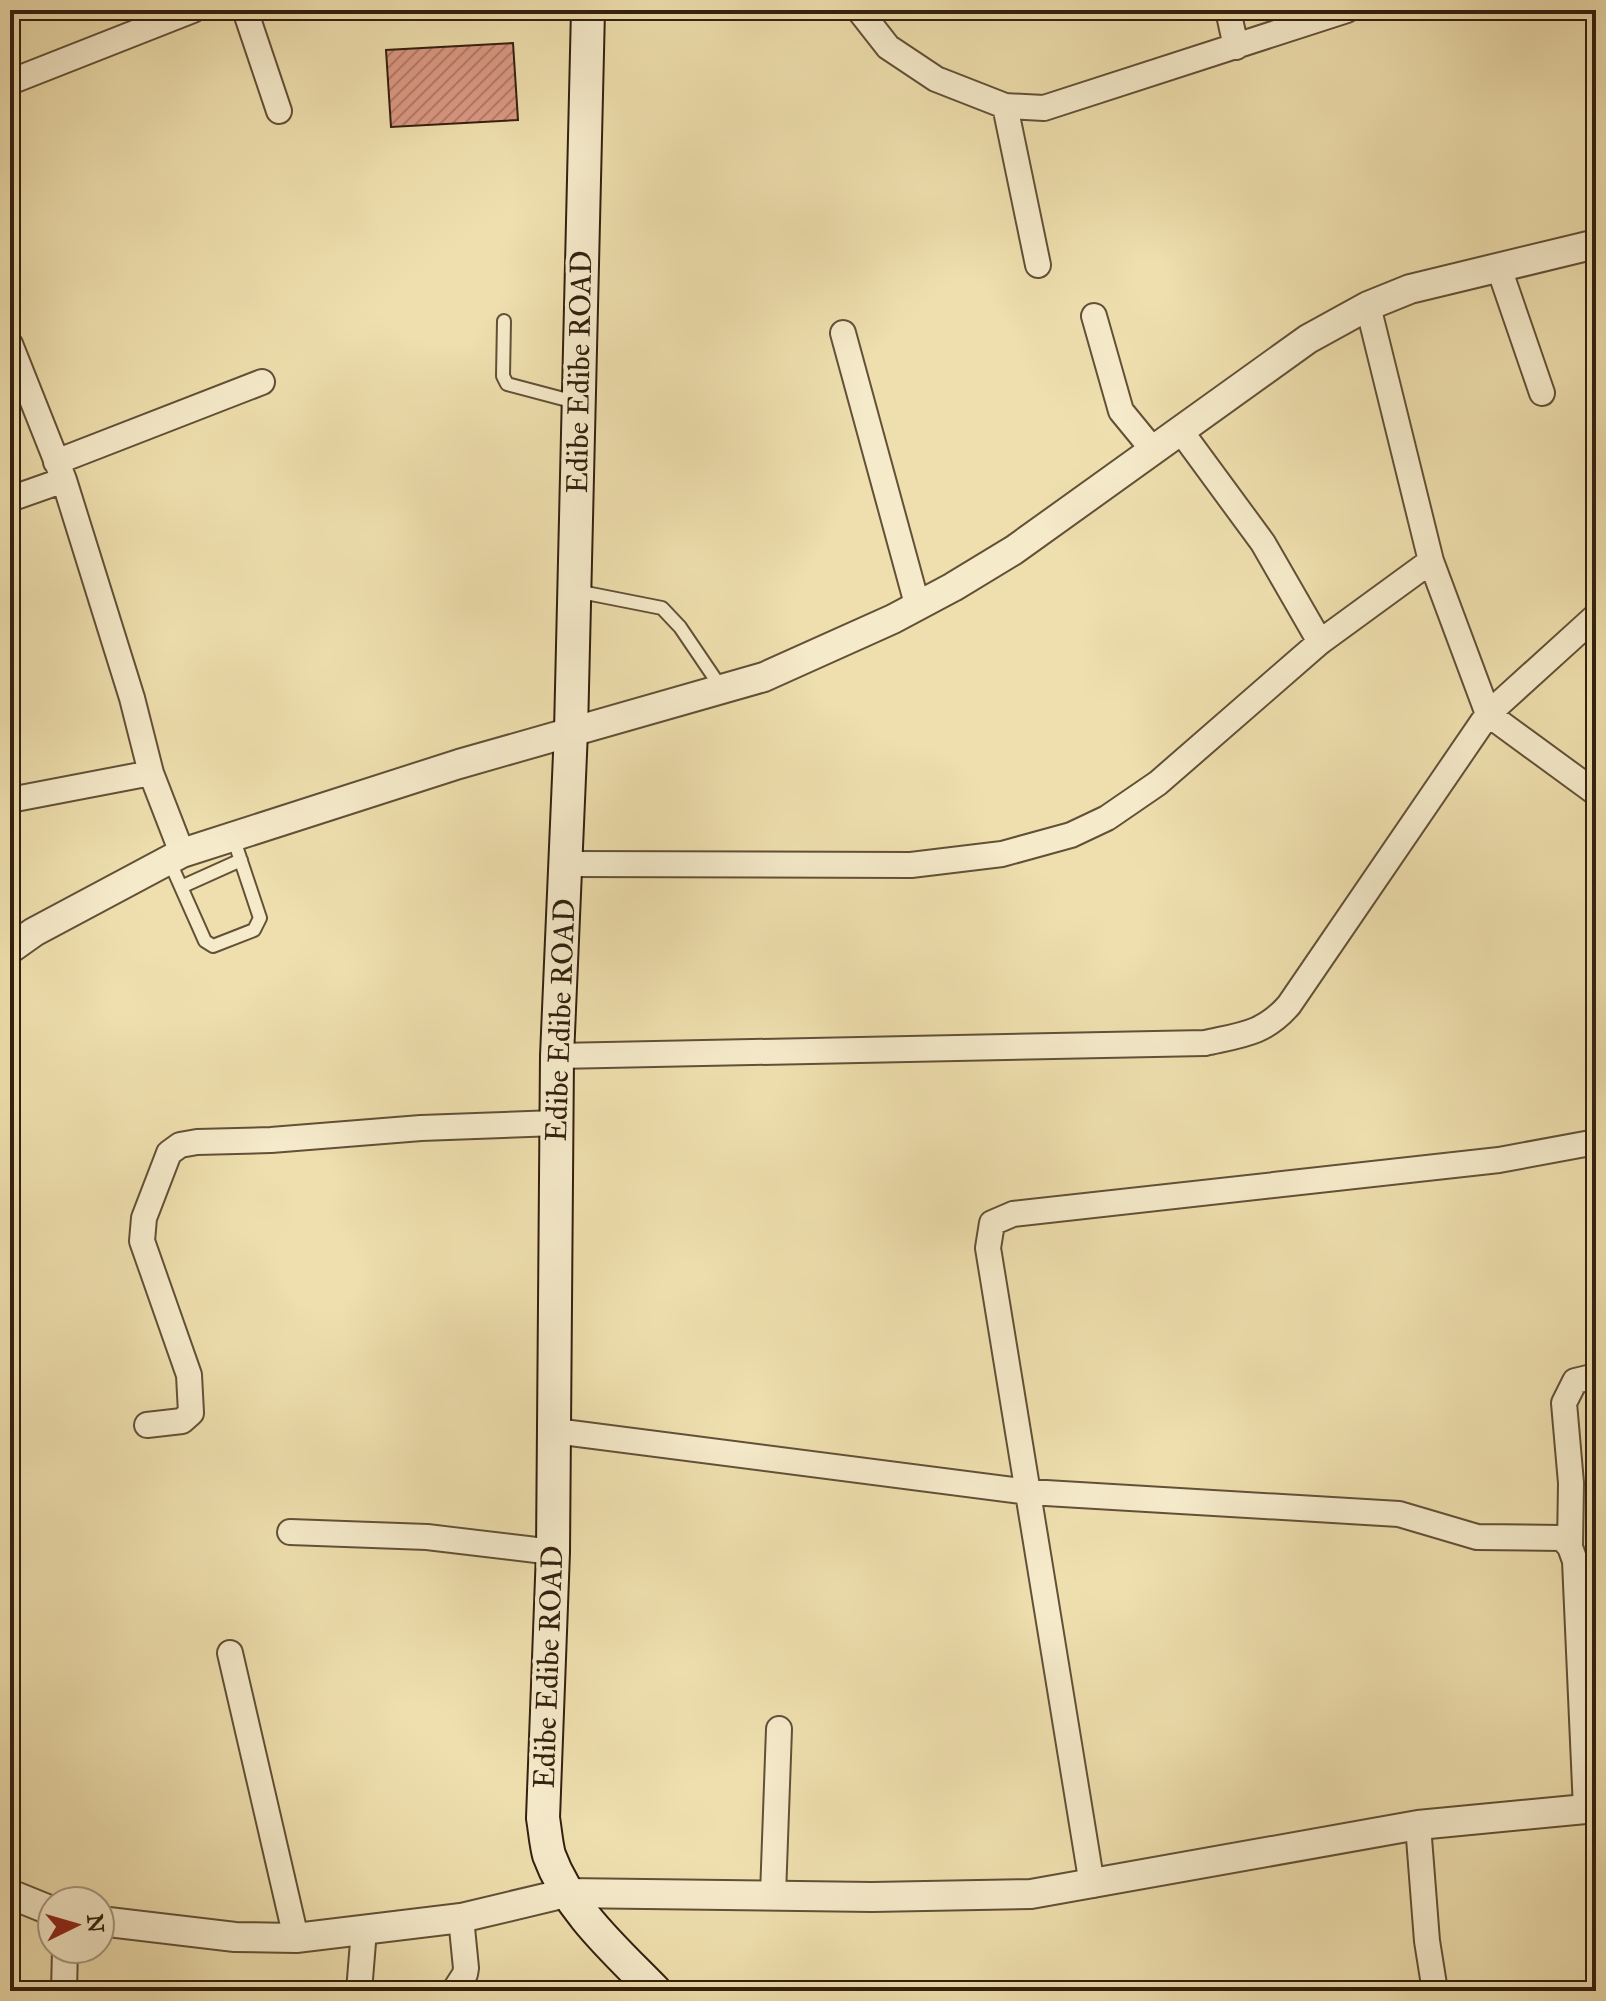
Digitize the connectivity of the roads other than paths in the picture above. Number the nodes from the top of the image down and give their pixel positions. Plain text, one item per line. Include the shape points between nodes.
1 (193, 10) edge
2 (245, 10) edge
3 (588, 10) edge
4 (859, 10) edge
5 (1228, 10) edge
6 (1347, 10) edge
7 (1236, 47) junction
8 (10, 82) edge
9 (1005, 106) junction
10 (279, 111) dead end
11 (1596, 244) edge
12 (1038, 265) dead end
13 (1499, 268) junction
14 (1368, 306) junction
15 (1094, 316) dead end
16 (504, 321) dead end
17 (843, 333) dead end
18 (10, 344) edge
19 (262, 382) dead end
20 (1542, 393) dead end
21 (578, 402) junction
22 (1180, 430) junction
23 (1153, 450) junction
24 (60, 471) junction
25 (10, 499) edge
26 (1431, 561) junction
27 (574, 590) junction
28 (917, 604) junction
29 (1596, 616) edge
30 (1320, 642) junction
31 (722, 689) junction
32 (1488, 714) junction
33 (571, 731) junction
34 (151, 773) junction
35 (1596, 793) edge
36 (10, 800) edge
37 (237, 848) junction
38 (175, 857) junction
39 (566, 864) junction
40 (181, 887) junction
41 (10, 949) edge
42 (557, 1056) junction
43 (556, 1123) junction
44 (1596, 1142) edge
45 (1596, 1376) edge
46 (147, 1425) dead end
47 (555, 1431) junction
48 (1029, 1492) junction
49 (290, 1532) dead end
50 (1570, 1547) junction
51 (553, 1552) junction
52 (230, 1653) dead end
53 (779, 1729) dead end
54 (1591, 1809) edge
55 (1418, 1825) junction
56 (1092, 1885) junction
57 (566, 1893) junction
58 (10, 1894) edge
59 (773, 1895) junction
60 (36, 1905) edge
61 (461, 1918) junction
62 (116, 1923) edge
63 (364, 1930) junction
64 (296, 1938) junction
65 (65, 1965) edge
66 (64, 1991) edge
67 (359, 1991) edge
68 (454, 1991) edge
69 (655, 1991) edge
70 (1435, 1991) edge

1 - 8 street
2 - 10 street
3 - 21 main road, Edibe Edibe ROAD
4 - 9 street via 888,47 936,79
5 - 7 street
6 - 7 street
7 - 9 street via 1044,108
9 - 12 street
11 - 13 street
13 - 14 street via 1410,289
13 - 20 street
14 - 22 street via 1308,339
14 - 26 street
15 - 23 street via 1121,411
16 - 21 lane via 507,384
17 - 28 street
18 - 24 street
19 - 24 street
21 - 27 main road, Edibe Edibe ROAD
22 - 23 street
22 - 30 street via 1263,543
23 - 28 street via 1014,550
24 - 25 street
24 - 34 street
26 - 30 street
26 - 32 street
27 - 31 lane via 662,608
27 - 33 main road, Edibe Edibe ROAD
28 - 31 street via 764,677
29 - 32 street
30 - 39 street via 1158,783 1071,835 1002,854 911,865
31 - 33 street
32 - 35 street
32 - 42 street via 1289,1005 1256,1032 1205,1043
33 - 37 street via 353,797
33 - 39 main road, Edibe Edibe ROAD
34 - 36 street
34 - 38 street
37 - 38 street
37 - 40 lane
37 - 40 lane via 260,918 254,930 213,946 205,941
38 - 40 lane
38 - 41 street
39 - 42 main road, Edibe Edibe ROAD
42 - 43 main road, Edibe Edibe ROAD
43 - 46 street via 180,1145 169,1153 144,1218 142,1241 189,1375 191,1413 182,1421
43 - 47 main road, Edibe Edibe ROAD
44 - 48 street via 1499,1160 1013,1214 992,1223 988,1248
45 - 50 street via 1575,1381 1564,1403
47 - 48 street
47 - 51 main road, Edibe Edibe ROAD
48 - 50 street via 1399,1514 1477,1537 1562,1538
48 - 56 street
49 - 51 street via 427,1537
50 - 54 street
51 - 57 main road, Edibe Edibe ROAD via 543,1818 548,1853
52 - 64 street
53 - 59 street
54 - 55 street
55 - 56 street
55 - 70 street
56 - 59 street via 1031,1894
57 - 59 street
57 - 61 street
57 - 69 main road, Edibe Edibe ROAD
58 - 60 street
61 - 63 street
61 - 68 street via 466,1968
62 - 64 street via 235,1937
63 - 64 street
63 - 67 street
65 - 66 street

